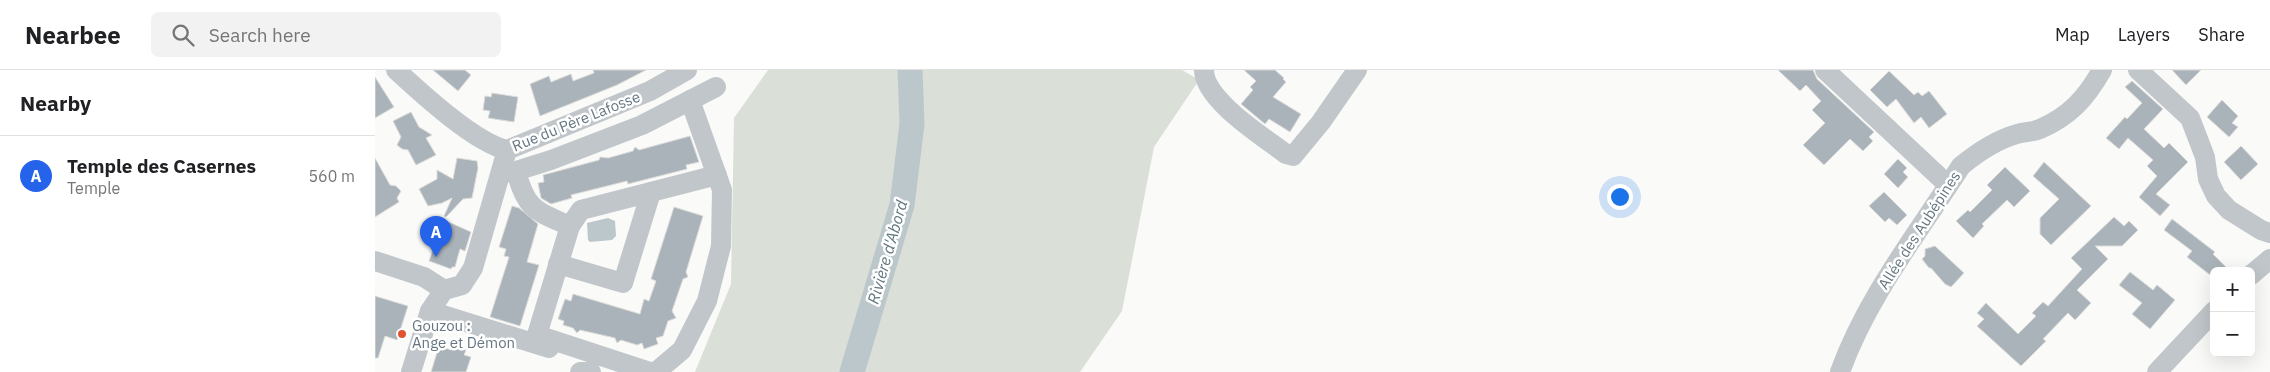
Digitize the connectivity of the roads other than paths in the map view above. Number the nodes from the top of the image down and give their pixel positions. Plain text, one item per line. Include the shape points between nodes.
1 (396, 70) edge
2 (687, 70) edge
3 (1204, 70) edge
4 (1357, 70) edge
5 (1825, 70) edge
6 (2102, 70) edge
7 (2138, 70) edge
8 (716, 87) dead end
9 (691, 100) junction
10 (507, 150) junction
11 (508, 172) junction
12 (717, 176) junction
13 (1948, 186) junction
14 (651, 192) junction
15 (570, 226) junction
16 (2270, 233) edge
17 (2270, 259) edge
18 (375, 261) edge
19 (558, 264) junction
20 (2255, 272) edge
21 (444, 290) junction
22 (430, 312) junction
23 (2213, 312) edge
24 (411, 372) edge
25 (580, 372) edge
26 (591, 372) edge
27 (630, 372) edge
28 (649, 372) edge
29 (656, 372) edge
30 (1840, 372) edge
31 (2157, 372) edge

1 - 10 street, Rue du Père Lafosse via 457,121 497,148
2 - 10 street, Rue du Père Lafosse via 650,91
3 - 4 street via 1205,81 1221,102 1293,156
5 - 13 street
6 - 13 street, Allée des Aubépines via 2088,95 2066,114 2039,129 1980,150 1961,166
7 - 16 street via 2190,118 2216,196 2229,210
8 - 9 street
9 - 11 street via 642,125
9 - 12 street
10 - 11 street
11 - 15 street via 536,211
11 - 21 street via 473,268 461,285
12 - 14 street
12 - 29 street via 722,190 721,246 707,300 682,350
13 - 30 street, Allée des Aubépines via 1871,303
14 - 15 street via 581,210
14 - 19 street via 623,283
15 - 19 street
17 - 20 street
18 - 21 street via 424,276
19 - 28 street via 537,336
21 - 22 street
22 - 24 street
22 - 27 street
23 - 31 street
25 - 26 street

